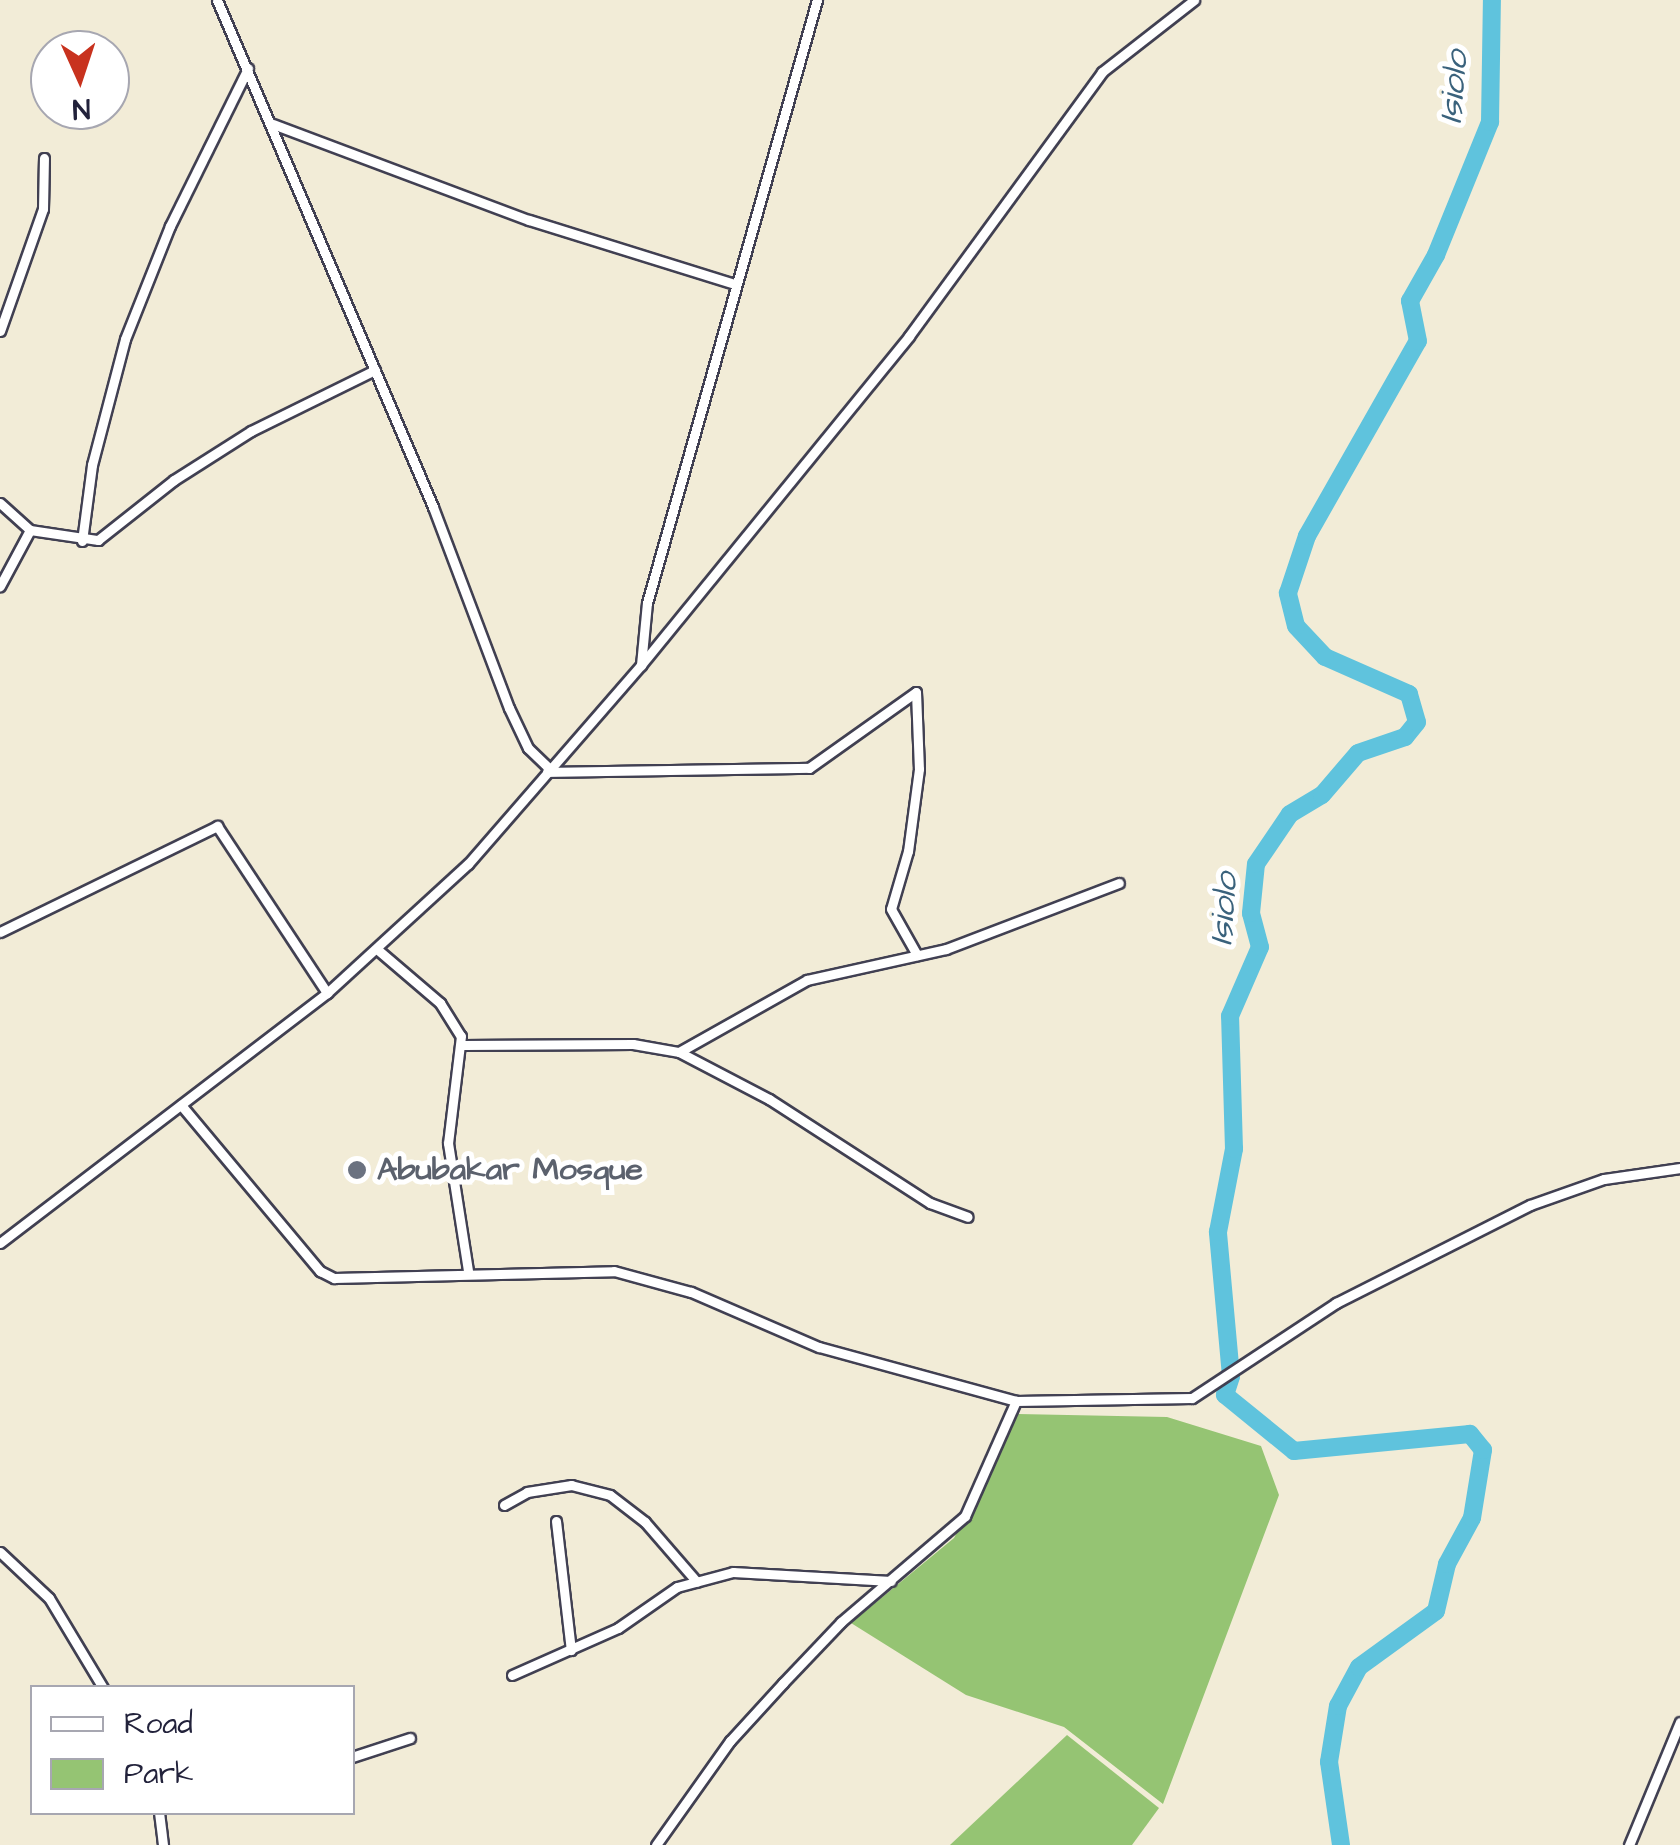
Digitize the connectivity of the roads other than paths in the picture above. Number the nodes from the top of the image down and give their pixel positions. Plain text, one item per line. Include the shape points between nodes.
1 (217, 0) edge
2 (817, 0) edge
3 (1194, 0) edge
4 (248, 68) junction
5 (272, 124) junction
6 (44, 158) dead end
7 (734, 284) junction
8 (0, 330) edge
9 (375, 370) junction
10 (0, 502) edge
11 (30, 530) junction
12 (82, 541) junction
13 (0, 586) edge
14 (641, 666) junction
15 (549, 771) junction
16 (1119, 883) dead end
17 (0, 932) edge
18 (378, 950) junction
19 (917, 956) junction
20 (327, 993) junction
21 (463, 1045) junction
22 (679, 1052) junction
23 (182, 1105) junction
24 (1680, 1168) edge
25 (968, 1217) dead end
26 (0, 1243) edge
27 (468, 1271) junction
28 (1016, 1401) junction
29 (504, 1506) dead end
30 (556, 1520) dead end
31 (0, 1552) edge
32 (891, 1581) junction
33 (697, 1582) junction
34 (571, 1650) junction
35 (512, 1674) dead end
36 (101, 1685) edge
37 (1680, 1722) edge
38 (410, 1738) dead end
39 (355, 1756) edge
40 (159, 1815) edge
41 (163, 1845) edge
42 (656, 1845) edge
43 (1630, 1845) edge

1 - 4 street
2 - 7 street
3 - 14 street via 1102,72 909,336
4 - 5 street
4 - 12 street via 170,226 125,339 92,466
5 - 7 street via 529,220
5 - 9 street
6 - 8 street via 43,209
7 - 14 street via 647,603
9 - 12 street via 251,431 98,540
9 - 15 street via 509,708 528,748
10 - 11 street
11 - 12 street
11 - 13 street
14 - 15 street
15 - 18 street via 468,864
15 - 19 street via 808,768 916,692 919,769 908,852 891,909
16 - 19 street
17 - 20 street via 216,826
18 - 20 street
18 - 21 street via 440,1003
19 - 22 street via 807,980
20 - 23 street
21 - 22 street via 632,1044
21 - 27 street via 450,1093 448,1144
22 - 25 street via 769,1098 930,1202
23 - 26 street
23 - 27 street via 320,1271 346,1279
24 - 28 street via 1604,1180 1530,1206 1336,1304 1192,1398
27 - 28 street via 614,1271 649,1279 819,1348
28 - 32 street via 965,1516
29 - 33 street via 528,1492 571,1486 610,1495 645,1522
30 - 34 street
31 - 36 street via 50,1598
32 - 33 street via 733,1572
32 - 42 street via 841,1622 730,1741
33 - 34 street
34 - 35 street
37 - 43 street
38 - 39 street
40 - 41 street

